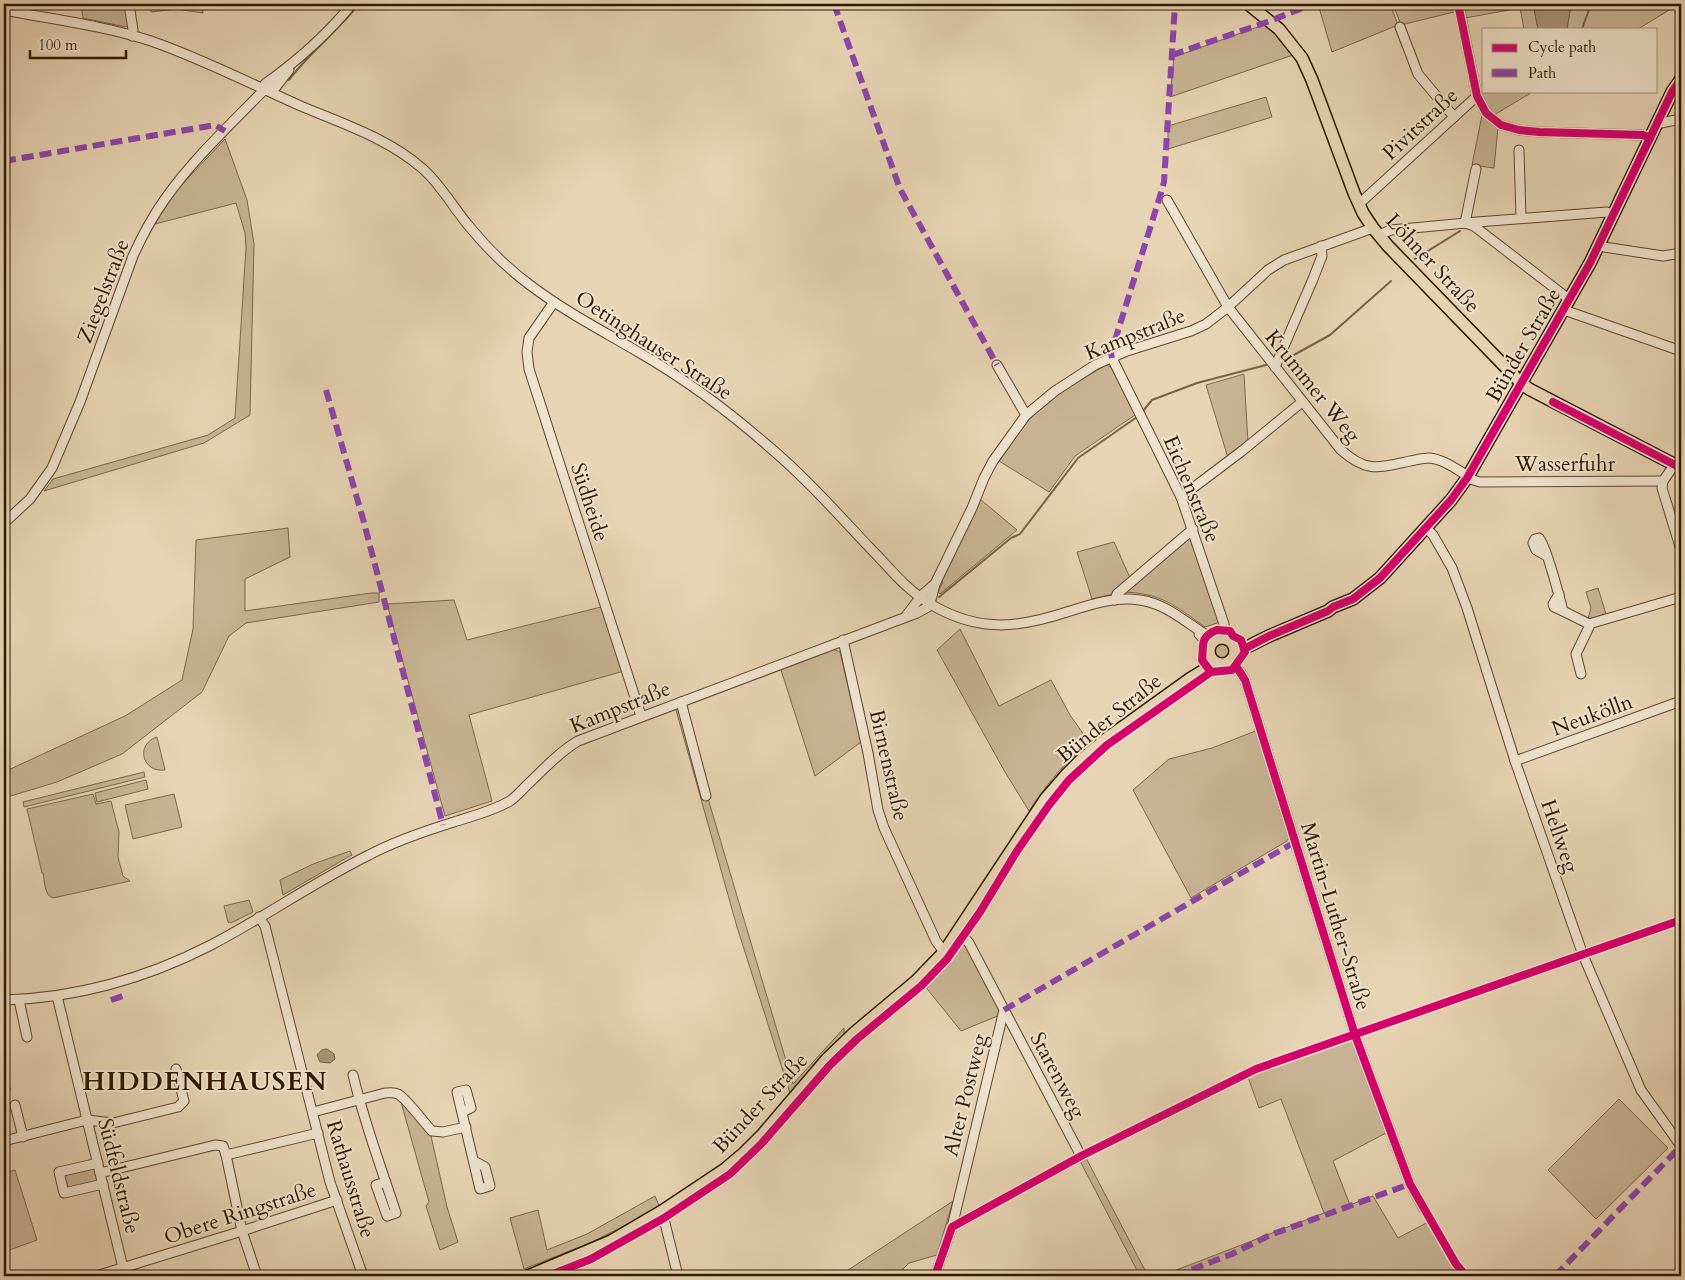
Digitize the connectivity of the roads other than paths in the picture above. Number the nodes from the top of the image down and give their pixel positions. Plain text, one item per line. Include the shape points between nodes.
1 (129, 4) edge
2 (352, 4) edge
3 (1248, 4) edge
4 (4, 10) edge
5 (1460, 12) dead end
6 (1400, 27) dead end
7 (132, 36) junction
8 (1681, 79) edge
9 (264, 90) junction
10 (1476, 96) junction
11 (1454, 117) junction
12 (1681, 119) edge
13 (1658, 122) junction
14 (1650, 138) junction
15 (1519, 150) dead end
16 (1476, 169) dead end
17 (1167, 200) dead end
18 (1359, 204) junction
19 (1614, 216) junction
20 (1521, 218) junction
21 (1465, 223) junction
22 (1376, 232) junction
23 (1600, 244) junction
24 (1320, 246) junction
25 (1681, 253) edge
26 (554, 302) junction
27 (1567, 305) junction
28 (1228, 307) junction
29 (1681, 351) edge
30 (1112, 358) junction
31 (997, 365) dead end
32 (1275, 367) junction
33 (1521, 383) junction
34 (1302, 402) junction
35 (1026, 415) junction
36 (1678, 466) edge
37 (1468, 477) junction
38 (1663, 481) junction
39 (1181, 497) junction
40 (4, 523) edge
41 (1426, 528) junction
42 (1193, 529) junction
43 (1681, 550) edge
44 (1547, 556) dead end
45 (935, 584) junction
46 (1681, 596) edge
47 (921, 597) junction
48 (1115, 600) junction
49 (930, 604) junction
50 (906, 616) junction
51 (1589, 624) junction
52 (843, 640) junction
53 (1215, 649) junction
54 (1233, 653) junction
55 (1581, 674) dead end
56 (1681, 701) edge
57 (681, 702) junction
58 (641, 716) junction
59 (1514, 761) junction
60 (706, 796) dead end
61 (259, 917) junction
62 (961, 929) junction
63 (944, 952) junction
64 (57, 996) junction
65 (4, 1000) edge
66 (19, 1000) junction
67 (1004, 1010) junction
68 (27, 1037) dead end
69 (176, 1069) dead end
70 (352, 1074) dead end
71 (359, 1100) junction
72 (15, 1105) dead end
73 (313, 1112) junction
74 (462, 1112) dead end
75 (87, 1120) junction
76 (466, 1127) junction
77 (318, 1133) junction
78 (22, 1137) junction
79 (4, 1141) edge
80 (1681, 1146) edge
81 (226, 1155) junction
82 (1081, 1156) dead end
83 (474, 1161) dead end
84 (98, 1163) junction
85 (100, 1173) junction
86 (386, 1182) dead end
87 (103, 1184) junction
88 (337, 1200) junction
89 (1424, 1209) dead end
90 (662, 1211) junction
91 (242, 1231) junction
92 (124, 1272) edge
93 (96, 1276) edge
94 (257, 1276) edge
95 (362, 1276) edge
96 (528, 1276) edge
97 (678, 1276) edge
98 (935, 1276) edge

1 - 7 street
2 - 9 street, Ziegelstraße via 296,62 265,84
3 - 18 main road, Löhner Straße via 1279,29 1302,58
4 - 7 street, Oetinghauser Straße
5 - 10 street
6 - 11 street via 1418,74
7 - 9 street, Oetinghauser Straße via 165,46
8 - 13 main road, Bünder Straße
9 - 26 street, Oetinghauser Straße via 380,140 422,168 492,252
9 - 40 street, Ziegelstraße via 188,170 151,222 133,256 80,402 52,468 30,499
10 - 11 street, Pivitstraße
10 - 14 street, Pivitstraße via 1486,113 1501,125 1519,130 1643,135
11 - 18 street, Pivitstraße
12 - 13 street
13 - 14 main road, Bünder Straße
14 - 19 main road, Bünder Straße
15 - 20 street
16 - 21 street
17 - 28 street, Krummer Weg
18 - 22 main road, Löhner Straße
19 - 20 street, Kampstraße via 1607,212
19 - 23 main road, Bünder Straße
20 - 21 street, Kampstraße
21 - 22 street, Kampstraße
21 - 27 street via 1474,226
22 - 24 street, Kampstraße
22 - 33 main road, Löhner Straße
23 - 25 street via 1663,256
23 - 27 main road, Bünder Straße
24 - 28 street, Kampstraße via 1268,270
24 - 32 street via 1322,256 1314,279
26 - 47 street, Oetinghauser Straße via 686,382 770,447
26 - 58 street, Südheide via 529,338 529,369
27 - 29 street
27 - 33 main road, Bünder Straße
28 - 30 street, Kampstraße via 1191,331
28 - 32 street, Krummer Weg
30 - 35 street, Kampstraße via 1056,391
30 - 39 street, Eichenstraße
31 - 35 street
32 - 34 street, Krummer Weg
33 - 36 main road, Löhner Straße
33 - 37 main road, Bünder Straße
34 - 37 street, Krummer Weg via 1341,450 1360,465 1383,467 1427,458 1444,462
34 - 39 street
35 - 45 street, Kampstraße via 984,478
36 - 38 street
37 - 38 street, Wasserfuhr via 1480,482
37 - 41 main road, Bünder Straße
38 - 43 street via 1662,488
39 - 42 street, Eichenstraße
41 - 54 main road, Bünder Straße via 1380,578 1342,608 1328,611
41 - 59 street, Hellweg via 1452,568
42 - 48 street via 1117,594
42 - 53 street, Eichenstraße via 1224,624 1225,631
44 - 51 street via 1563,611
45 - 47 street, Kampstraße
45 - 49 street, Kampstraße
46 - 51 street
47 - 49 street, Oetinghauser Straße
47 - 50 street, Kampstraße
48 - 49 street, Oetinghauser Straße via 1019,625 967,620
48 - 53 street, Oetinghauser Straße via 1139,600 1172,612
49 - 50 street, Kampstraße
50 - 52 street, Kampstraße
51 - 55 street via 1576,654
52 - 57 street, Kampstraße
52 - 63 street, Birnenstraße via 878,810 936,941
53 - 54 main road via 1228,639
53 - 54 main road via 1221,665
53 - 62 main road, Bünder Straße via 1191,678 1106,739 1066,775 1046,798 986,890 982,902
54 - 89 street, Martin-Luther-Straße via 1245,680 1355,1035 1410,1184
56 - 59 street, Neukölln
57 - 58 street, Kampstraße
57 - 60 street
58 - 61 street, Kampstraße via 568,747 512,800 497,808 370,854
59 - 80 street, Hellweg via 1583,955 1641,1090
61 - 64 street, Kampstraße via 168,965 112,984
61 - 73 street, Rathausstraße via 265,926
62 - 63 main road, Bünder Straße
62 - 67 street, Alter Postweg
63 - 90 main road, Bünder Straße via 826,1060 744,1152 725,1169
64 - 66 street, Kampstraße
64 - 75 street, Südfeldstraße
65 - 66 street, Kampstraße
66 - 68 street
67 - 82 street, Starenweg
67 - 98 street, Alter Postweg via 952,1226
69 - 75 street via 184,1101 178,1106 113,1123
70 - 71 street
71 - 73 street
71 - 76 street via 385,1093 398,1094 432,1131
71 - 86 street
72 - 78 street
73 - 77 street, Rathausstraße
74 - 76 street
75 - 78 street
75 - 84 street, Südfeldstraße
76 - 83 street
77 - 81 street
77 - 88 street, Rathausstraße
78 - 79 street
81 - 85 street via 223,1146 215,1145
81 - 91 street
84 - 85 street, Südfeldstraße
84 - 87 street via 58,1172 64,1193
85 - 87 street, Südfeldstraße
87 - 92 street, Südfeldstraße
88 - 91 street, Obere Ringstraße
88 - 95 street, Rathausstraße
90 - 96 main road, Bünder Straße via 611,1241
90 - 97 street
91 - 92 street, Obere Ringstraße
91 - 94 street
92 - 93 street, Obere Ringstraße

